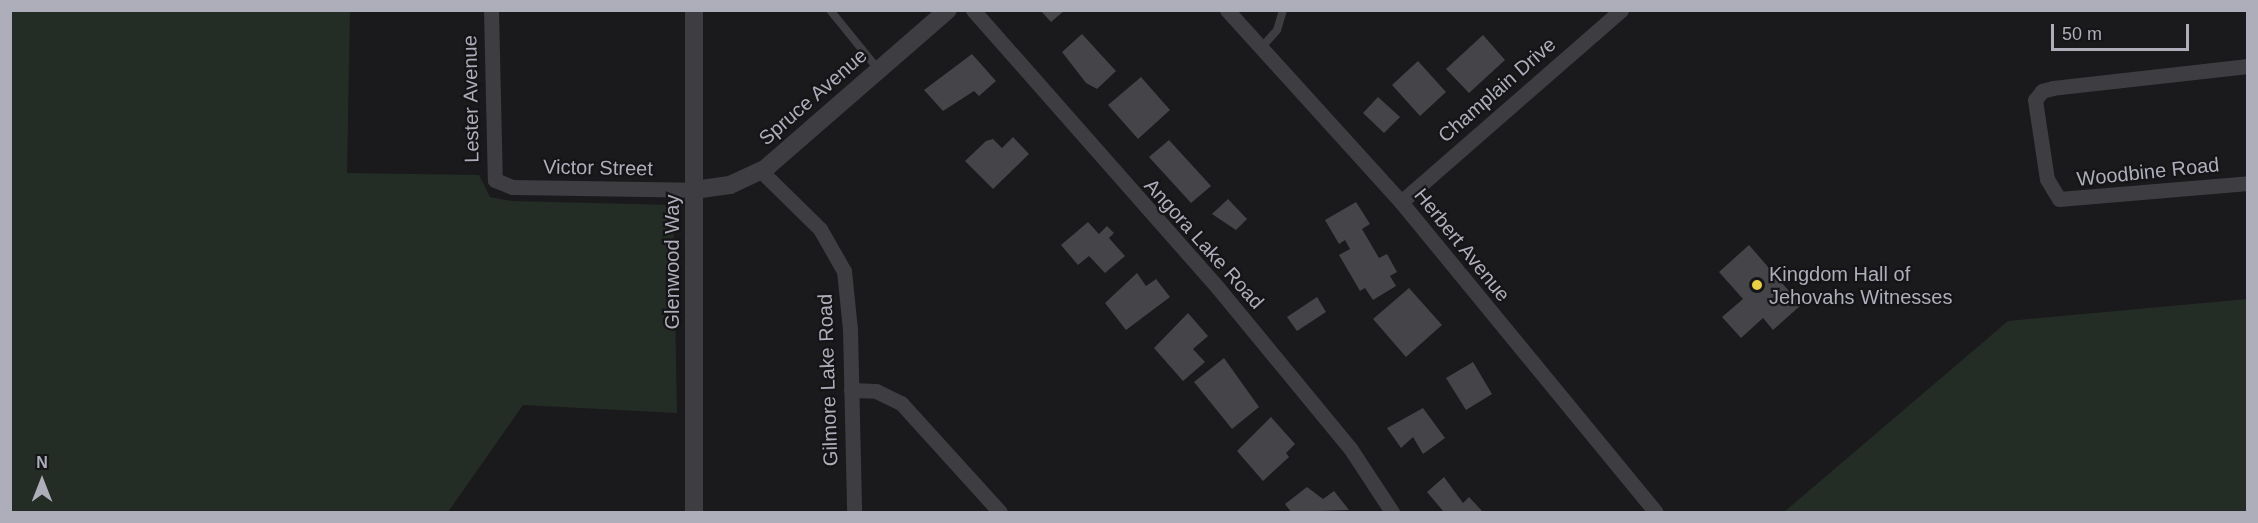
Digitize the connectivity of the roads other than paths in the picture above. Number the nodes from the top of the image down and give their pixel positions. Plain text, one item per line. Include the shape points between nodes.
1 (491, 10) edge
2 (694, 10) edge
3 (830, 10) edge
4 (948, 10) edge
5 (973, 10) edge
6 (1227, 10) edge
7 (1283, 10) edge
8 (1621, 10) edge
9 (1261, 48) junction
10 (2247, 66) edge
11 (879, 70) junction
12 (761, 171) junction
13 (2247, 183) edge
14 (501, 184) joint
15 (694, 190) junction
16 (1401, 202) junction
17 (851, 390) junction
18 (694, 513) edge
19 (854, 513) edge
20 (1000, 513) edge
21 (1392, 513) edge
22 (1656, 513) edge

1 - 14 street, Lester Avenue via 492,170
2 - 15 street, Glenwood Way
3 - 11 lane
4 - 11 street, Spruce Avenue
5 - 21 street, Angora Lake Road via 1218,288 1350,448
6 - 9 street, Herbert Avenue
7 - 9 lane via 1277,30
8 - 16 street, Champlain Drive
9 - 16 street, Herbert Avenue
10 - 13 street, Woodbine Road via 2042,91 2036,100 2054,196 2069,201
11 - 12 street, Spruce Avenue
12 - 15 street, Spruce Avenue via 730,185
12 - 17 street, Gilmore Lake Road via 803,208 835,250 849,299
14 - 15 street, Victor Street
15 - 18 street, Glenwood Way
16 - 22 street, Herbert Avenue
17 - 19 street, Gilmore Lake Road
17 - 20 street via 876,391 901,403

